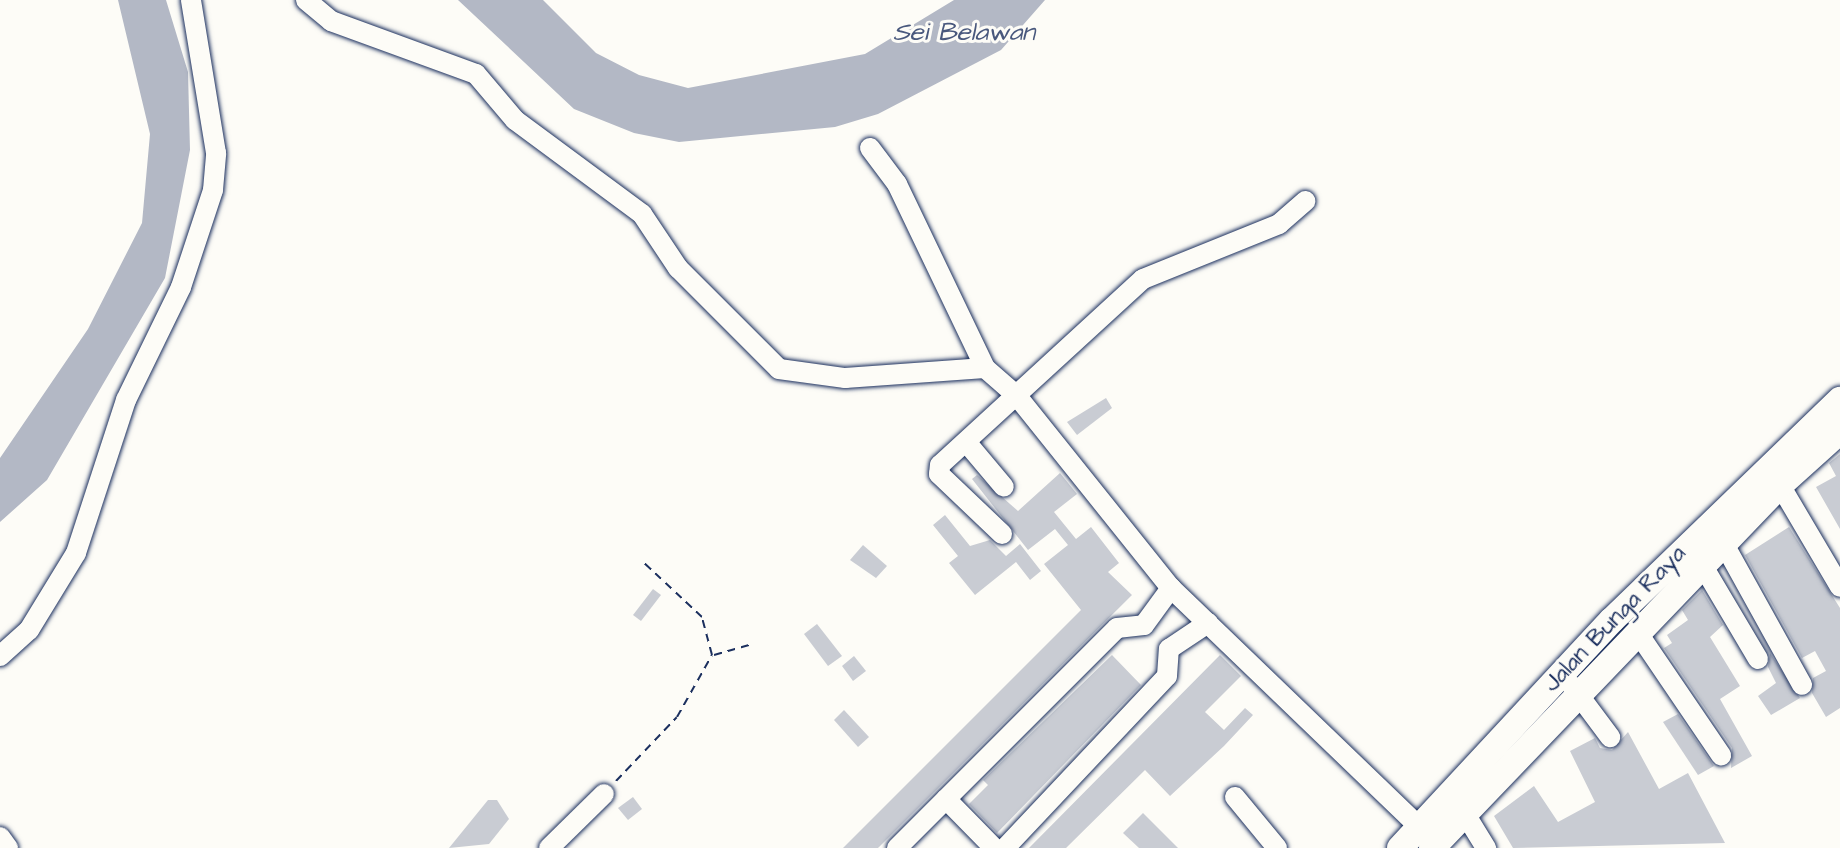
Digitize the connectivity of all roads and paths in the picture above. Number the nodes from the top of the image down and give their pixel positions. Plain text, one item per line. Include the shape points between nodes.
1 (191, 0) edge
2 (306, 0) edge
3 (870, 148) dead end
4 (1305, 201) dead end
5 (985, 368) junction
6 (1017, 396) junction
7 (1840, 400) edge
8 (1840, 431) edge
9 (967, 443) junction
10 (1780, 485) junction
11 (1004, 487) dead end
12 (1002, 534) dead end
13 (1724, 544) junction
14 (642, 561) dead end
15 (1703, 566) junction
16 (1840, 587) edge
17 (1171, 588) junction
18 (1208, 623) junction
19 (1144, 625) junction
20 (1638, 633) junction
21 (752, 644) dead end
22 (1169, 649) junction
23 (712, 655) junction
24 (0, 656) edge
25 (1758, 659) dead end
26 (1570, 683) junction
27 (1802, 685) dead end
28 (1610, 737) dead end
29 (1721, 755) dead end
30 (1452, 792) junction
31 (604, 794) joint
32 (1235, 797) dead end
33 (946, 799) junction
34 (1465, 815) junction
35 (0, 837) edge
36 (1426, 838) edge
37 (8, 848) edge
38 (549, 848) edge
39 (897, 848) edge
40 (994, 848) edge
41 (1005, 848) edge
42 (1277, 848) edge
43 (1400, 848) edge
44 (1486, 848) edge

1 - 24 street via 217,161 213,190 181,287 126,400 76,553 29,630
2 - 5 street via 331,21 476,74 515,120 642,214 678,268 779,369 845,378
3 - 5 street via 897,184
4 - 6 street via 1279,224 1143,279
5 - 6 street
6 - 9 street
6 - 17 street
7 - 26 main road, Jalan Bunga Raya via 1764,467
8 - 10 main road, Jalan Bunga Raya
9 - 11 street
9 - 12 street via 940,465 939,474
10 - 13 main road, Jalan Bunga Raya
10 - 16 street
13 - 15 main road, Jalan Bunga Raya
13 - 27 street
14 - 23 path via 702,617
15 - 20 main road, Jalan Bunga Raya
15 - 25 street
17 - 18 street
17 - 19 street
18 - 22 street
18 - 36 street
19 - 22 street
19 - 33 street via 1117,628
20 - 26 main road, Jalan Bunga Raya
20 - 29 street
21 - 23 path
22 - 41 street via 1167,676
23 - 31 path via 677,717
26 - 28 street
26 - 30 main road, Jalan Bunga Raya
26 - 34 main road, Jalan Bunga Raya
30 - 34 street
30 - 36 main road, Jalan Bunga Raya
31 - 38 street
32 - 42 street
33 - 39 street
33 - 40 street
34 - 36 main road, Jalan Bunga Raya
34 - 44 street
35 - 37 street
36 - 43 main road, Jalan Bunga Raya

